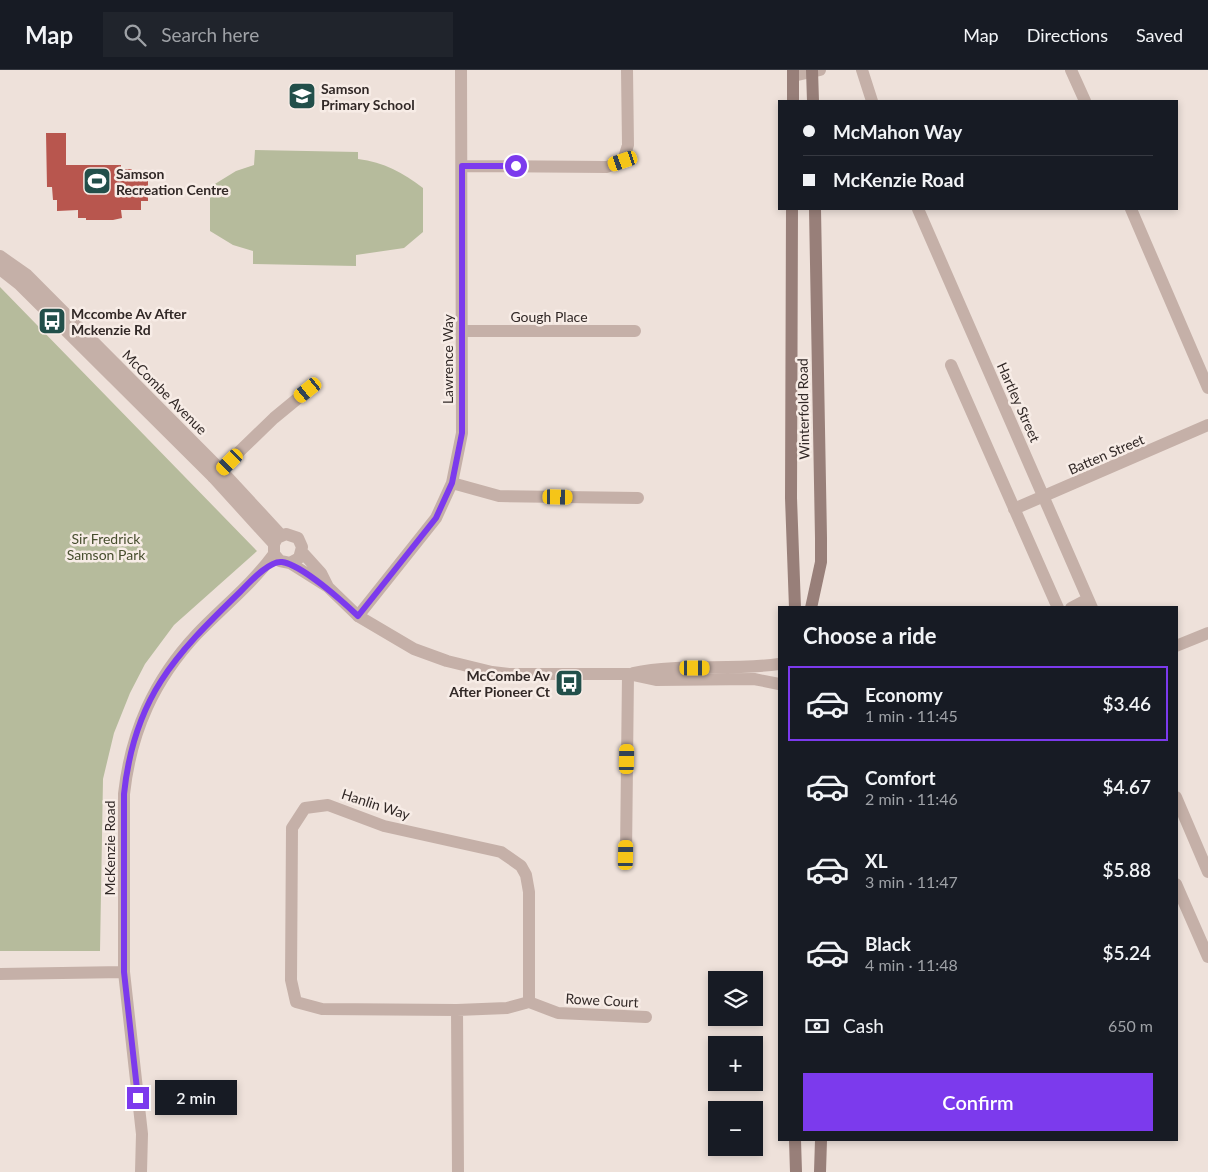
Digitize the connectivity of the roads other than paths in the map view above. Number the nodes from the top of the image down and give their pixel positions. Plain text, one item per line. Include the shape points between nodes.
1 (461, 70) edge
2 (627, 70) edge
3 (862, 70) edge
4 (1071, 70) edge
5 (815, 71) edge
6 (793, 73) edge
7 (793, 100) edge
8 (813, 100) edge
9 (872, 100) edge
10 (1085, 100) edge
11 (462, 166) junction
12 (792, 210) edge
13 (815, 210) edge
14 (918, 210) edge
15 (1131, 210) edge
16 (0, 256) edge
17 (0, 269) edge
18 (635, 330) dead end
19 (462, 331) junction
20 (951, 365) dead end
21 (1208, 388) edge
22 (308, 390) dead end
23 (1208, 425) edge
24 (217, 474) junction
25 (452, 483) junction
26 (1044, 496) junction
27 (638, 498) dead end
28 (1014, 509) junction
29 (280, 552) junction
30 (302, 552) junction
31 (328, 587) junction
32 (1090, 603) edge
33 (794, 606) edge
34 (811, 606) edge
35 (1057, 606) edge
36 (358, 616) junction
37 (1208, 634) edge
38 (1178, 645) edge
39 (778, 664) edge
40 (628, 674) junction
41 (778, 684) edge
42 (1178, 802) edge
43 (626, 855) dead end
44 (1208, 872) edge
45 (1178, 889) edge
46 (1208, 957) edge
47 (124, 972) junction
48 (0, 974) edge
49 (529, 1002) junction
50 (457, 1010) junction
51 (646, 1017) dead end
52 (795, 1141) edge
53 (821, 1141) edge
54 (141, 1172) edge
55 (458, 1172) edge
56 (796, 1172) edge
57 (820, 1172) edge

1 - 11 street, Lawrence Way
2 - 11 street via 628,145 623,161 607,167
3 - 9 street
4 - 10 street
5 - 6 street
5 - 8 main road
6 - 7 main road
11 - 19 street, Lawrence Way
12 - 33 main road, Winterfold Road
13 - 34 main road, Winterfold Road via 821,562
14 - 26 street, Hartley Street
15 - 21 street
16 - 24 street, McCombe Avenue via 27,275
17 - 24 street, McCombe Avenue
18 - 19 street, Gough Place
19 - 25 street, Lawrence Way via 462,433
20 - 28 street
22 - 24 street
23 - 26 street, Batten Street
24 - 29 street, McCombe Avenue
25 - 27 street via 499,496
25 - 36 street, Lawrence Way via 436,518
26 - 28 street, Batten Street
26 - 32 street, Hartley Street
28 - 35 street
29 - 30 street via 299,558
29 - 30 street, McCombe Avenue via 292,534 298,538
29 - 31 street, McCombe Avenue
29 - 47 street, McKenzie Road via 174,659 158,683 137,728 127,764 124,794
30 - 31 street, McCombe Avenue via 321,573
31 - 36 street, McCombe Avenue
36 - 40 street, McCombe Avenue via 414,649 477,669 509,674
37 - 38 street
39 - 40 street, McCombe Avenue via 752,668 656,668
40 - 41 street, McCombe Avenue via 656,680 754,679
40 - 43 street
42 - 44 street
45 - 46 street
47 - 48 street
47 - 54 street, McKenzie Road via 142,1134
49 - 50 street, Hanlin Way via 507,1008
49 - 50 street, Hanlin Way via 529,892 526,875 516,862 501,852 384,826 328,805 305,808 292,828 292,980 296,1002 322,1009
49 - 51 street, Rowe Court via 558,1013
50 - 55 street
52 - 56 main road
53 - 57 main road

